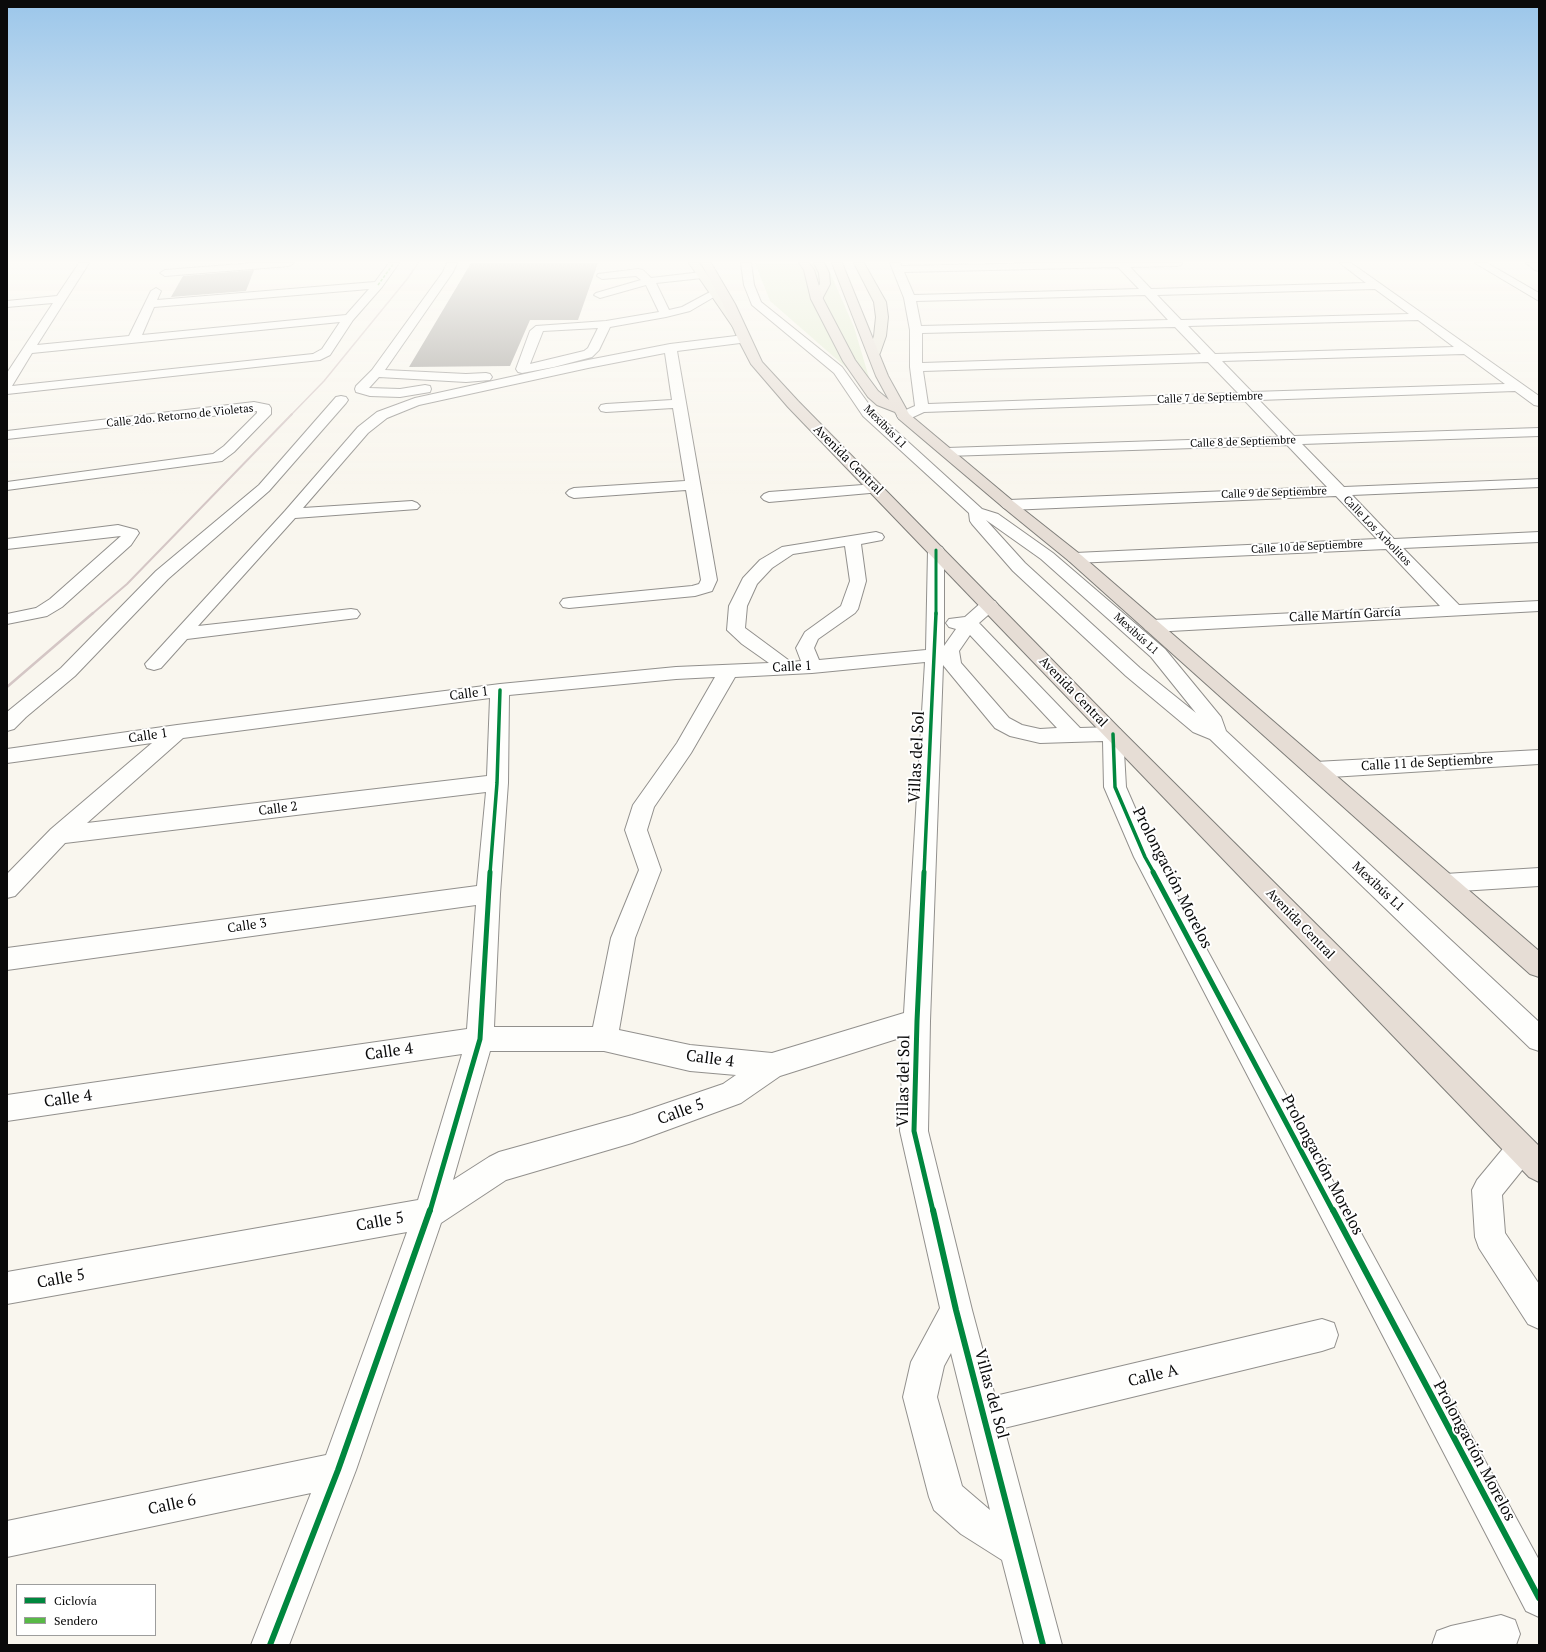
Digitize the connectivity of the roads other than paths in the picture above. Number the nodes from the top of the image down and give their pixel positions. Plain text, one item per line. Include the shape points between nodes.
1 (34, 340) edge
2 (123, 340) edge
3 (334, 340) edge
4 (399, 340) edge
5 (533, 340) edge
6 (598, 340) edge
7 (727, 340) edge
8 (745, 340) edge
9 (801, 340) edge
10 (839, 340) edge
11 (869, 340) edge
12 (879, 340) edge
13 (916, 340) edge
14 (1194, 340) edge
15 (1452, 340) edge
16 (28, 350) junction
17 (1466, 350) junction
18 (671, 351) junction
19 (874, 353) junction
20 (1211, 358) junction
21 (916, 366) junction
22 (522, 369) junction
23 (376, 373) junction
24 (466, 378) junction
25 (7, 383) edge
26 (1518, 387) junction
27 (7, 390) edge
28 (1248, 396) junction
29 (341, 400) dead end
30 (1539, 402) edge
31 (680, 404) junction
32 (606, 408) dead end
33 (922, 408) junction
34 (901, 412) junction
35 (1539, 432) edge
36 (7, 435) edge
37 (1290, 440) junction
38 (948, 452) junction
39 (1539, 483) edge
40 (692, 485) junction
41 (7, 486) edge
42 (876, 488) junction
43 (1338, 490) junction
44 (574, 492) dead end
45 (769, 497) dead end
46 (1009, 505) junction
47 (412, 506) dead end
48 (977, 512) junction
49 (290, 514) junction
50 (876, 537) dead end
51 (1539, 537) edge
52 (852, 540) junction
53 (1389, 543) junction
54 (7, 544) edge
55 (936, 550) junction
56 (1075, 558) junction
57 (569, 603) dead end
58 (989, 605) junction
59 (1539, 606) edge
60 (1452, 609) junction
61 (351, 614) dead end
62 (7, 619) edge
63 (936, 623) junction
64 (969, 623) junction
65 (1152, 626) junction
66 (181, 634) junction
67 (933, 655) junction
68 (154, 664) dead end
69 (812, 667) junction
70 (787, 668) junction
71 (729, 670) junction
72 (500, 690) junction
73 (7, 724) edge
74 (177, 732) junction
75 (1113, 734) junction
76 (1217, 734) junction
77 (1075, 735) junction
78 (7, 756) edge
79 (1539, 757) edge
80 (1315, 770) junction
81 (497, 782) junction
82 (59, 835) junction
83 (1539, 877) edge
84 (1445, 883) junction
85 (7, 888) edge
86 (488, 894) junction
87 (7, 959) edge
88 (1539, 966) edge
89 (917, 1020) junction
90 (480, 1039) junction
91 (604, 1039) junction
92 (1539, 1040) edge
93 (772, 1066) junction
94 (7, 1108) edge
95 (1530, 1158) edge
96 (429, 1213) junction
97 (7, 1288) edge
98 (956, 1310) junction
99 (1539, 1313) edge
100 (1322, 1335) dead end
101 (985, 1416) junction
102 (338, 1470) junction
103 (7, 1539) edge
104 (1018, 1549) junction
105 (1539, 1598) edge
106 (1501, 1634) dead end
107 (270, 1645) edge
108 (1043, 1645) edge
109 (1450, 1645) edge

1 - 16 street
2 - 16 street
3 - 27 street via 326,352 316,357
4 - 23 street
5 - 22 street
6 - 22 street via 588,354
7 - 18 street
8 - 42 highway, Avenida Central via 757,364
9 - 48 street, Mexibús L1 via 838,370 868,413
10 - 34 highway via 873,394
11 - 19 highway
12 - 19 main road
13 - 21 street
14 - 20 street, Calle Los Arbolitos
15 - 17 street
16 - 25 street
17 - 20 street
17 - 26 street
18 - 31 street
18 - 49 street via 642,354 415,402 382,415 363,430
19 - 34 highway via 882,376
20 - 21 street
20 - 28 street, Calle Los Arbolitos
21 - 33 street
22 - 24 street via 486,377
23 - 24 street
23 - 24 street via 361,389 408,393
26 - 28 street, Calle 7 de Septiembre
26 - 30 street
28 - 33 street, Calle 7 de Septiembre
28 - 37 street, Calle Los Arbolitos
29 - 73 street via 264,488 162,575 68,672
31 - 32 street
31 - 40 street
33 - 34 street, Calle 7 de Septiembre
34 - 38 highway
35 - 37 street, Calle 8 de Septiembre
36 - 41 street, Calle 2do. Retorno de Violetas via 254,406 264,408 264,414 217,458
37 - 38 street, Calle 8 de Septiembre
37 - 43 street, Calle Los Arbolitos
38 - 46 highway
39 - 43 street, Calle 9 de Septiembre
40 - 44 street
40 - 57 street via 709,580 706,587 695,592
42 - 45 street
42 - 55 highway, Avenida Central
43 - 46 street, Calle 9 de Septiembre
43 - 53 street, Calle Los Arbolitos
46 - 56 highway
47 - 49 street
48 - 76 street, Mexibús L1 via 978,521 1019,567 1132,672 1200,727
48 - 76 street, Mexibús L1 via 992,517 1047,556 1158,653 1214,722
49 - 66 street
50 - 52 street
51 - 53 street, Calle 10 de Septiembre
52 - 69 street via 858,581 849,609 811,636 805,648
52 - 70 street via 788,550 766,564 749,582 738,606 736,630
53 - 56 street, Calle 10 de Septiembre
53 - 60 street, Calle Los Arbolitos
54 - 62 street via 118,530 130,533 125,542 56,603 41,612
55 - 58 highway, Avenida Central
55 - 63 street, Villas del Sol
56 - 65 highway
58 - 64 street
58 - 75 highway, Avenida Central
59 - 60 street, Calle Martín García
60 - 65 street, Calle Martín García
61 - 66 street
63 - 64 street
63 - 67 street, Villas del Sol
64 - 77 street
64 - 77 street via 950,651 952,664 1002,723 1017,731 1040,736
65 - 80 highway
66 - 68 street
67 - 69 street, Calle 1
67 - 89 street, Villas del Sol
69 - 70 street, Calle 1
70 - 71 street, Calle 1
71 - 72 street, Calle 1
71 - 91 street via 684,748 644,805 636,830 650,870 623,938
72 - 74 street, Calle 1
72 - 81 street
74 - 78 street, Calle 1
74 - 82 street
75 - 77 street
75 - 95 highway, Avenida Central
75 - 105 street, Prolongación Morelos via 1115,787 1145,857
76 - 92 street, Mexibús L1
79 - 80 street, Calle 11 de Septiembre
80 - 84 highway
81 - 82 street, Calle 2
81 - 86 street
82 - 85 street
83 - 84 street
84 - 88 highway
86 - 87 street, Calle 3
86 - 90 street
89 - 93 street
89 - 98 street, Villas del Sol via 914,1131
90 - 91 street, Calle 4
90 - 94 street, Calle 4
90 - 96 street
91 - 93 street, Calle 4 via 690,1058
93 - 96 street, Calle 5 via 731,1094 632,1129 499,1167
95 - 99 street via 1487,1190 1490,1237
96 - 97 street, Calle 5
96 - 102 street
98 - 101 street, Villas del Sol
98 - 104 street via 928,1362 920,1398 947,1497 974,1521
100 - 101 street, Calle A
101 - 104 street, Villas del Sol
102 - 103 street, Calle 6
102 - 107 street
104 - 108 street, Villas del Sol
106 - 109 street

